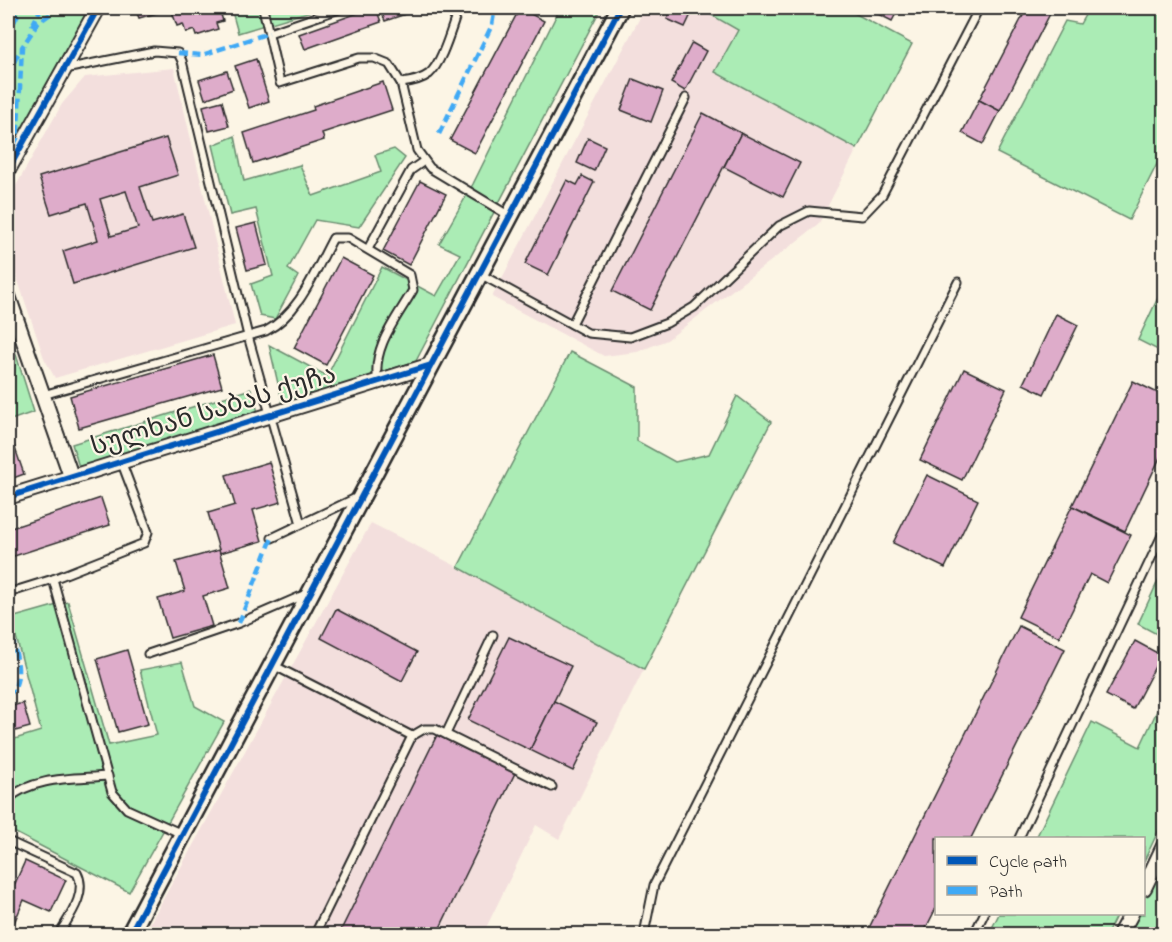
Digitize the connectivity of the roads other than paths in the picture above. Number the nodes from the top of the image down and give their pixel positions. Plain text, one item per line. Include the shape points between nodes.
1 (98, 8) edge
2 (263, 8) edge
3 (342, 8) edge
4 (459, 8) edge
5 (620, 8) edge
6 (979, 8) edge
7 (269, 33) junction
8 (65, 69) junction
9 (401, 83) junction
10 (686, 98) dead end
11 (424, 160) junction
12 (8, 170) edge
13 (510, 216) junction
14 (368, 249) junction
15 (480, 274) junction
16 (957, 282) dead end
17 (8, 296) edge
18 (572, 324) junction
19 (249, 336) junction
20 (431, 365) junction
21 (378, 382) junction
22 (43, 395) junction
23 (271, 415) junction
24 (121, 461) junction
25 (70, 476) junction
26 (363, 495) junction
27 (8, 497) edge
28 (301, 524) junction
29 (1164, 531) edge
30 (272, 538) dead end
31 (53, 579) junction
32 (312, 592) junction
33 (8, 593) edge
34 (493, 635) dead end
35 (148, 654) dead end
36 (273, 665) junction
37 (446, 734) junction
38 (412, 736) junction
39 (108, 776) junction
40 (552, 788) dead end
41 (8, 799) edge
42 (183, 834) junction
43 (1019, 837) edge
44 (8, 841) edge
45 (1164, 846) edge
46 (1145, 884) edge
47 (984, 915) edge
48 (1130, 915) edge
49 (59, 934) edge
50 (130, 934) edge
51 (315, 934) edge
52 (644, 934) edge
53 (974, 934) edge
54 (1120, 934) edge

1 - 8 street
2 - 7 lane
3 - 7 lane
4 - 9 lane via 430,73
5 - 13 street
6 - 18 lane via 882,195 862,216 809,211 779,226 694,307 667,323 630,337 588,333
7 - 9 lane via 280,83 359,58 389,64
8 - 12 street
8 - 19 lane via 154,51 178,53 186,70
9 - 11 lane via 417,150
10 - 18 lane
11 - 13 lane via 430,168
11 - 14 lane via 411,170
13 - 15 street
14 - 19 lane via 348,238 333,238 282,322
14 - 21 lane via 410,275 413,290 377,353 374,366
15 - 18 lane
15 - 20 street
16 - 52 lane via 654,885
17 - 22 street, სულხან საბას ქუჩა
19 - 22 lane
19 - 23 lane
20 - 21 street, სულხან საბას ქუჩა
20 - 26 street
21 - 23 street, სულხან საბას ქუჩა
22 - 25 street, სულხან საბას ქუჩა
23 - 24 street, სულხან საბას ქუჩა
23 - 28 lane
24 - 25 street, სულხან საბას ქუჩა
24 - 31 lane, სულხან საბას ქუჩა via 148,532 144,543
25 - 27 street, სულხან საბას ქუჩა
26 - 28 lane
26 - 32 street
28 - 30 lane
29 - 43 lane
31 - 33 lane, სულხან საბას ქუჩა
31 - 39 lane
32 - 35 lane via 239,623
32 - 36 street
34 - 37 lane
36 - 38 lane
36 - 42 street
37 - 38 lane via 424,729
37 - 40 lane
38 - 51 lane
39 - 41 lane via 45,782 18,790
39 - 42 lane via 112,792 127,809
42 - 50 street
44 - 49 lane via 77,873 80,896
45 - 46 street
47 - 53 lane
48 - 54 street

